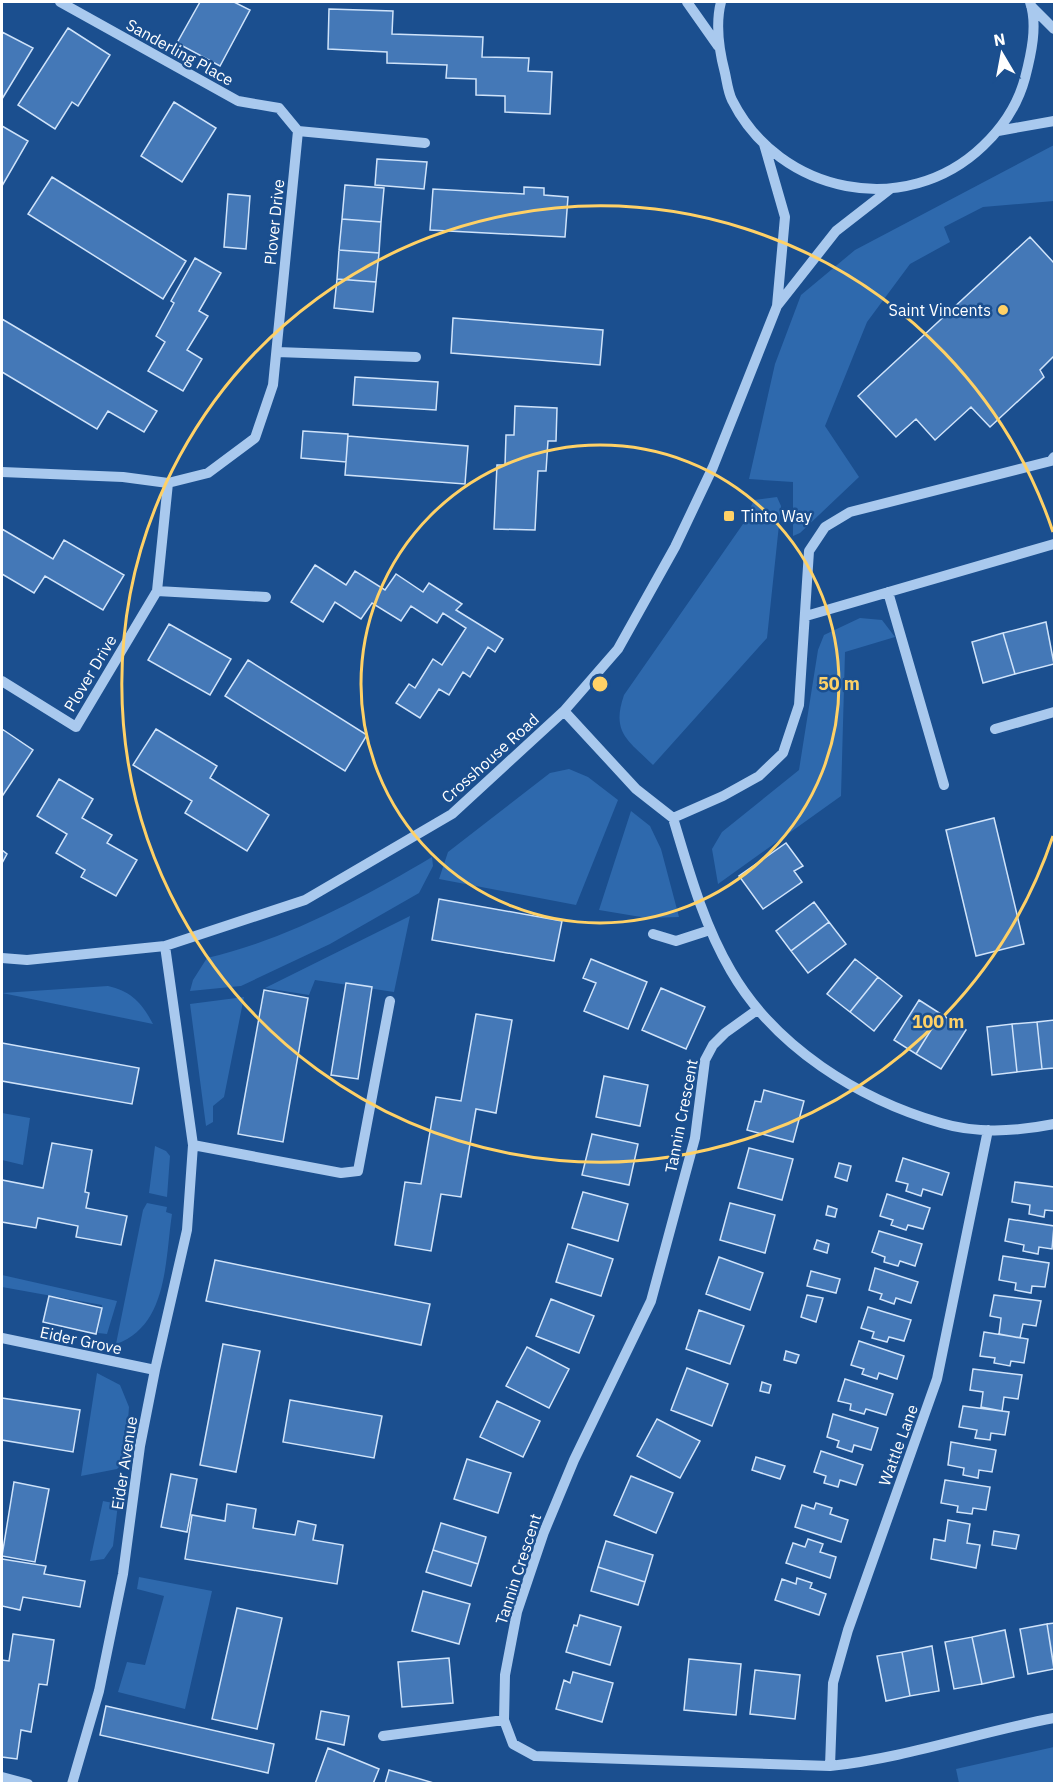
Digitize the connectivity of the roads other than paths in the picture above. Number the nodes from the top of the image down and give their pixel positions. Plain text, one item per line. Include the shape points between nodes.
1 (60, 2) edge
2 (687, 2) edge
3 (721, 2) edge
4 (1030, 4) edge
5 (1054, 29) edge
6 (718, 47) junction
7 (1054, 121) edge
8 (298, 131) junction
9 (998, 131) junction
10 (425, 143) dead end
11 (764, 144) junction
12 (890, 189) junction
13 (777, 306) junction
14 (277, 352) junction
15 (416, 357) dead end
16 (1054, 457) edge
17 (2, 472) edge
18 (168, 483) junction
19 (1054, 544) edge
20 (157, 591) junction
21 (888, 592) junction
22 (266, 597) dead end
23 (806, 616) junction
24 (2, 681) edge
25 (564, 711) junction
26 (1054, 712) edge
27 (995, 729) dead end
28 (944, 784) dead end
29 (673, 818) junction
30 (710, 930) junction
31 (653, 934) dead end
32 (165, 946) junction
33 (2, 958) edge
34 (390, 1001) dead end
35 (757, 1010) junction
36 (1054, 1124) edge
37 (988, 1130) junction
38 (193, 1145) junction
39 (2, 1338) edge
40 (155, 1370) junction
41 (1054, 1718) edge
42 (504, 1720) junction
43 (383, 1736) dead end
44 (830, 1766) junction
45 (2, 1777) edge
46 (27, 1784) edge
47 (72, 1784) edge

1 - 8 street, Sanderling Place via 238,100 279,108
2 - 6 street
3 - 6 street
4 - 5 street
4 - 9 street via 1033,50 1021,93
6 - 11 street via 732,99
7 - 9 street
8 - 10 street
8 - 14 street, Plover Drive
9 - 12 street via 959,165 931,180
11 - 12 street via 801,172 844,187
11 - 13 street, Crosshouse Road via 785,217
12 - 13 street, Crosshouse Road via 836,231
13 - 25 street, Crosshouse Road via 713,467 675,547 618,650
14 - 15 street
14 - 18 street, Plover Drive via 273,385 255,438 208,473
16 - 23 street via 1051,461 850,512 825,527 809,551
17 - 18 street, Plover Drive via 123,477
18 - 20 street, Plover Drive
19 - 21 street
20 - 22 street
20 - 24 street, Plover Drive via 76,727
21 - 23 street
21 - 28 street
23 - 29 street via 799,705 783,753 759,776
25 - 29 street via 636,789
25 - 32 street, Crosshouse Road via 452,814 373,862 305,900
26 - 27 street
29 - 30 street via 699,907
30 - 31 street via 676,941
30 - 35 street via 731,972
32 - 33 street, Crosshouse Road via 27,960
32 - 38 street, Eider Avenue
34 - 38 street via 358,1171 341,1173
35 - 37 street via 814,1060 858,1090 942,1124
35 - 42 street, Tannin Crescent via 725,1034 705,1060 695,1138 651,1300 574,1460 517,1612 505,1675
36 - 37 street
37 - 44 street, Wattle Lane via 937,1379 833,1683
38 - 40 street, Eider Avenue via 187,1230
39 - 40 street, Eider Grove
40 - 47 street, Eider Avenue via 140,1446 123,1574 99,1691
41 - 44 street, Tannin Crescent via 871,1761
42 - 43 street
42 - 44 street, Tannin Crescent via 513,1744 536,1756
45 - 46 street

